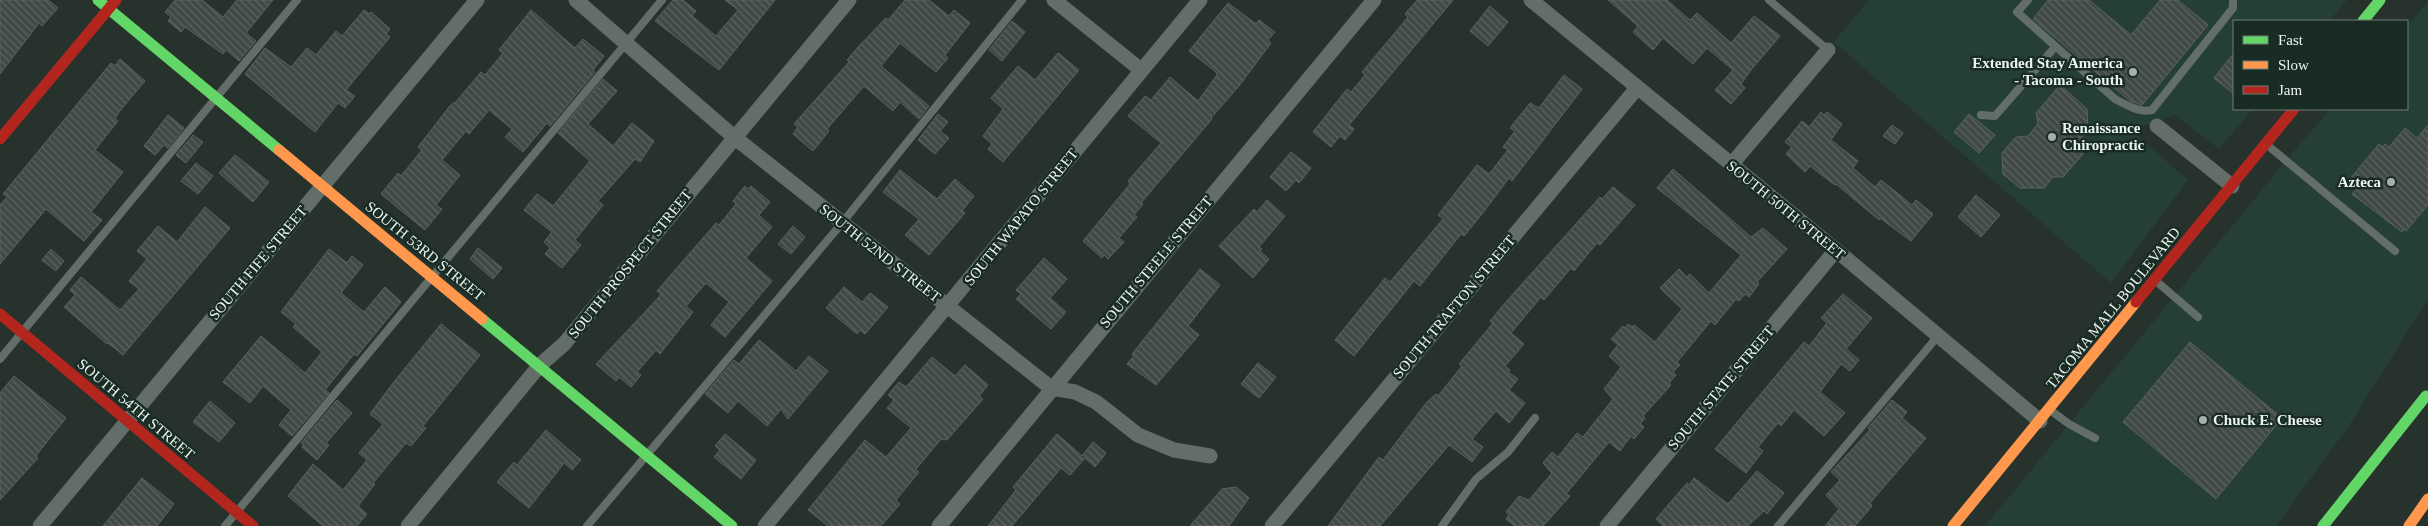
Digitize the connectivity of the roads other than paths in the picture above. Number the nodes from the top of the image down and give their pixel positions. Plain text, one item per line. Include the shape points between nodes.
1 (98, 0) edge
2 (297, 0) edge
3 (477, 0) edge
4 (576, 0) edge
5 (662, 0) edge
6 (849, 0) edge
7 (1022, 0) edge
8 (1054, 0) edge
9 (1200, 0) edge
10 (1374, 0) edge
11 (1531, 0) edge
12 (1769, 0) edge
13 (2028, 0) edge
14 (2233, 0) edge
15 (2380, 0) edge
16 (112, 4) edge
17 (2364, 20) edge
18 (626, 43) junction
19 (2055, 47) junction
20 (1828, 50) joint
21 (1141, 70) junction
22 (1637, 88) junction
23 (217, 97) junction
24 (2293, 110) edge
25 (1981, 115) dead end
26 (2157, 126) dead end
27 (734, 137) junction
28 (0, 139) edge
29 (2266, 144) junction
30 (1731, 165) junction
31 (322, 186) junction
32 (2232, 186) junction
33 (842, 222) junction
34 (1836, 250) junction
35 (2395, 252) dead end
36 (434, 277) junction
37 (2155, 280) junction
38 (948, 307) junction
39 (0, 314) edge
40 (2198, 317) dead end
41 (22, 332) junction
42 (1938, 336) junction
43 (0, 359) edge
44 (540, 365) junction
45 (1051, 388) junction
46 (2427, 395) edge
47 (2045, 415) junction
48 (1535, 418) dead end
49 (126, 422) junction
50 (2095, 438) dead end
51 (646, 454) junction
52 (1210, 456) dead end
53 (2428, 499) edge
54 (238, 513) junction
55 (40, 526) edge
56 (225, 526) edge
57 (254, 526) edge
58 (408, 526) edge
59 (587, 526) edge
60 (732, 526) edge
61 (765, 526) edge
62 (939, 526) edge
63 (1272, 526) edge
64 (1442, 526) edge
65 (1606, 526) edge
66 (1778, 526) edge
67 (1954, 526) edge
68 (2323, 526) edge
69 (2336, 526) edge
70 (2409, 526) edge

1 - 16 main road, SOUTH 53RD STREET
2 - 23 lane
3 - 31 street, SOUTH FIFE STREET
4 - 18 street, SOUTH 52ND STREET
5 - 18 lane
6 - 27 street, SOUTH PROSPECT STREET
7 - 33 lane
8 - 21 street
9 - 21 street, SOUTH WAPATO STREET
10 - 45 street, SOUTH STEELE STREET
11 - 22 street, SOUTH 50TH STREET
12 - 20 lane
13 - 19 lane via 2017,12
14 - 19 lane via 2233,8 2152,110 2132,108 2115,99
15 - 17 main road
16 - 23 main road, SOUTH 53RD STREET
16 - 28 main road
18 - 27 street, SOUTH 52ND STREET
18 - 36 lane
19 - 25 lane via 1995,116
20 - 30 street
21 - 38 street, SOUTH WAPATO STREET
22 - 30 street, SOUTH 50TH STREET
22 - 63 street, SOUTH TRAFTON STREET
23 - 31 main road, SOUTH 53RD STREET
23 - 41 lane
24 - 29 main road, TACOMA MALL BOULEVARD
26 - 32 street
27 - 33 street, SOUTH 52ND STREET
27 - 44 street, SOUTH PROSPECT STREET via 564,344
29 - 32 main road, TACOMA MALL BOULEVARD
29 - 35 lane
30 - 34 street, SOUTH 50TH STREET
31 - 36 main road, SOUTH 53RD STREET
31 - 49 street, SOUTH FIFE STREET
32 - 37 main road, TACOMA MALL BOULEVARD
33 - 38 street, SOUTH 52ND STREET
33 - 51 lane
34 - 42 street, SOUTH 50TH STREET
34 - 65 street, SOUTH STATE STREET
36 - 44 main road, SOUTH 53RD STREET
36 - 54 lane
37 - 40 lane
37 - 47 main road, TACOMA MALL BOULEVARD
38 - 45 street, SOUTH 52ND STREET
38 - 61 street, SOUTH WAPATO STREET
39 - 41 main road, SOUTH 54TH STREET
41 - 43 lane
41 - 49 main road, SOUTH 54TH STREET
42 - 47 street, SOUTH 50TH STREET
42 - 66 lane
44 - 51 main road, SOUTH 53RD STREET
44 - 58 street, SOUTH PROSPECT STREET
45 - 52 street, SOUTH 52ND STREET via 1075,392 1096,402 1138,435 1174,450
45 - 62 street, SOUTH STEELE STREET
46 - 68 main road
46 - 69 main road
47 - 50 lane
47 - 67 main road, TACOMA MALL BOULEVARD
48 - 64 lane via 1508,452 1476,479
49 - 54 main road, SOUTH 54TH STREET
49 - 55 street, SOUTH FIFE STREET
51 - 59 lane
51 - 60 main road, SOUTH 53RD STREET
53 - 70 main road
54 - 56 lane
54 - 57 main road, SOUTH 54TH STREET

